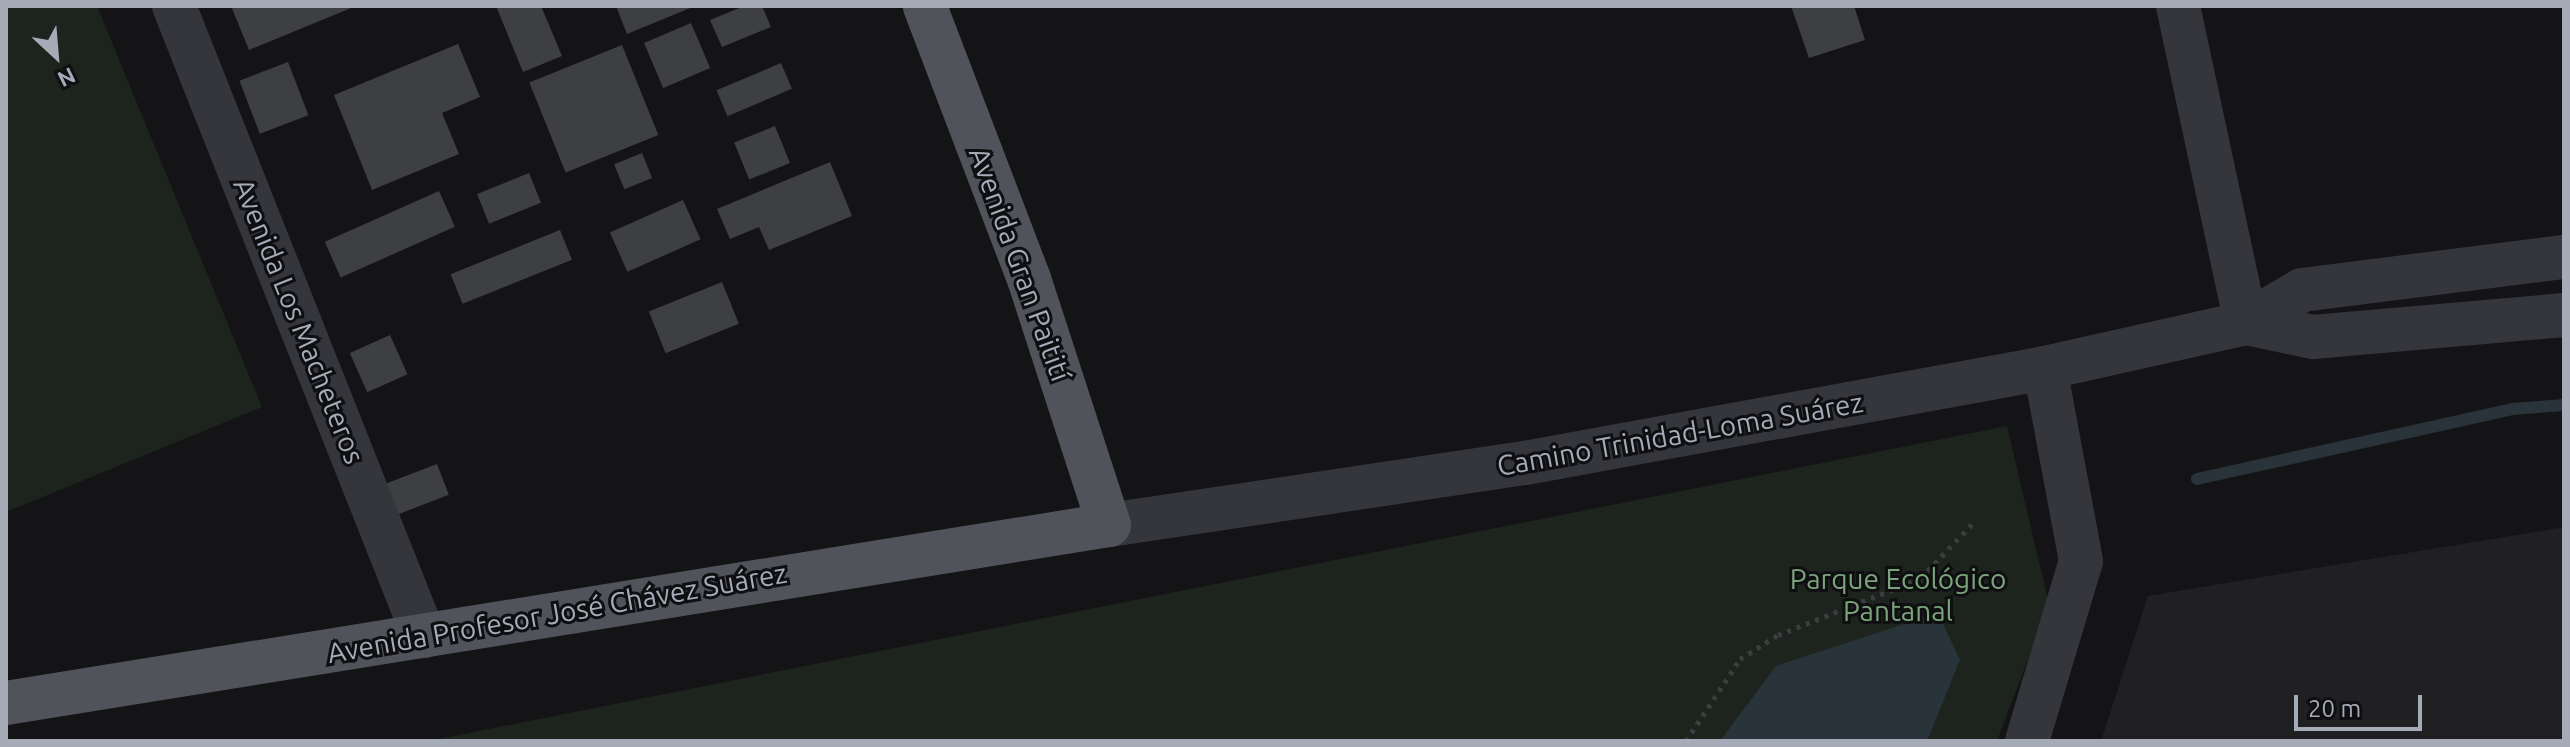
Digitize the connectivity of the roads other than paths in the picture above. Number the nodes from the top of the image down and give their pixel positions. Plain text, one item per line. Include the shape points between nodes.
1 (174, 6) edge
2 (925, 6) edge
3 (2178, 6) edge
4 (2564, 257) edge
5 (2564, 315) edge
6 (2246, 323) junction
7 (2045, 368) junction
8 (1109, 525) junction
9 (424, 636) junction
10 (6, 703) edge
11 (2027, 741) edge

1 - 9 street, Avenida Los Macheteros
2 - 8 main road, Avenida Gran Paitití via 1029,279
3 - 6 street
4 - 6 street, Camino Trinidad-Loma Suárez via 2302,290
5 - 6 street, Camino Trinidad-Loma Suárez via 2313,337
6 - 7 street, Camino Trinidad-Loma Suárez
7 - 8 street, Camino Trinidad-Loma Suárez via 1525,463
7 - 11 street via 2081,561
8 - 9 main road, Avenida Profesor José Chávez Suárez
9 - 10 main road, Avenida Profesor José Chávez Suárez

